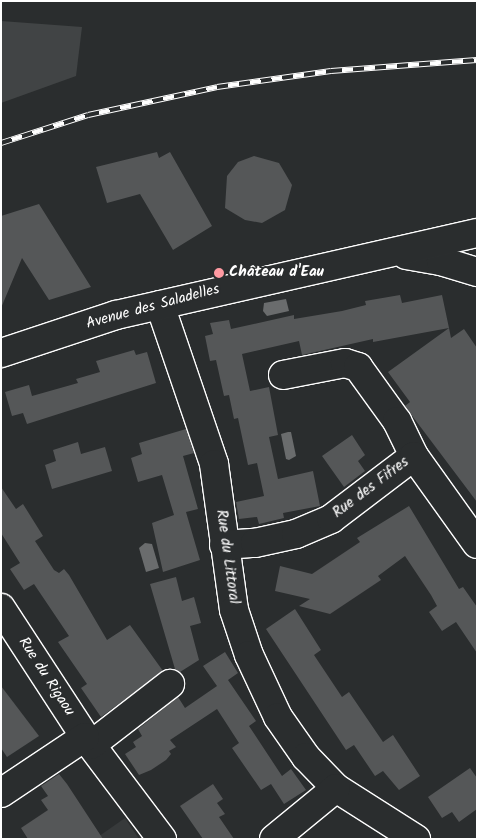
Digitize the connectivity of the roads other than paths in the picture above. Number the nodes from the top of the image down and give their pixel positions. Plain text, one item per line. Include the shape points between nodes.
1 (477, 233) edge
2 (397, 253) junction
3 (477, 256) edge
4 (477, 264) edge
5 (477, 272) edge
6 (160, 305) junction
7 (1, 354) edge
8 (282, 375) dead end
9 (414, 456) junction
10 (477, 544) edge
11 (224, 545) junction
12 (1, 608) edge
13 (170, 684) dead end
14 (88, 741) junction
15 (336, 788) junction
16 (1, 793) edge
17 (162, 839) edge
18 (274, 839) edge
19 (416, 839) edge

1 - 2 street, Avenue des Saladelles
2 - 5 street, Avenue des Saladelles
2 - 6 street, Avenue des Saladelles
3 - 4 street
6 - 7 street, Avenue des Saladelles via 108,318
6 - 11 street, Rue du Littoral via 214,464
8 - 9 street via 345,363 358,367 397,421
9 - 10 street, Rue des Fifres
9 - 11 street, Rue des Fifres via 331,519 296,534 255,543
11 - 15 street, Rue du Littoral via 234,610 249,655 278,718 306,758
12 - 14 street, Rue du Rigaou
13 - 14 street
14 - 16 street
14 - 17 street, Rue du Rigaou
15 - 18 street
15 - 19 street, Rue du Littoral

